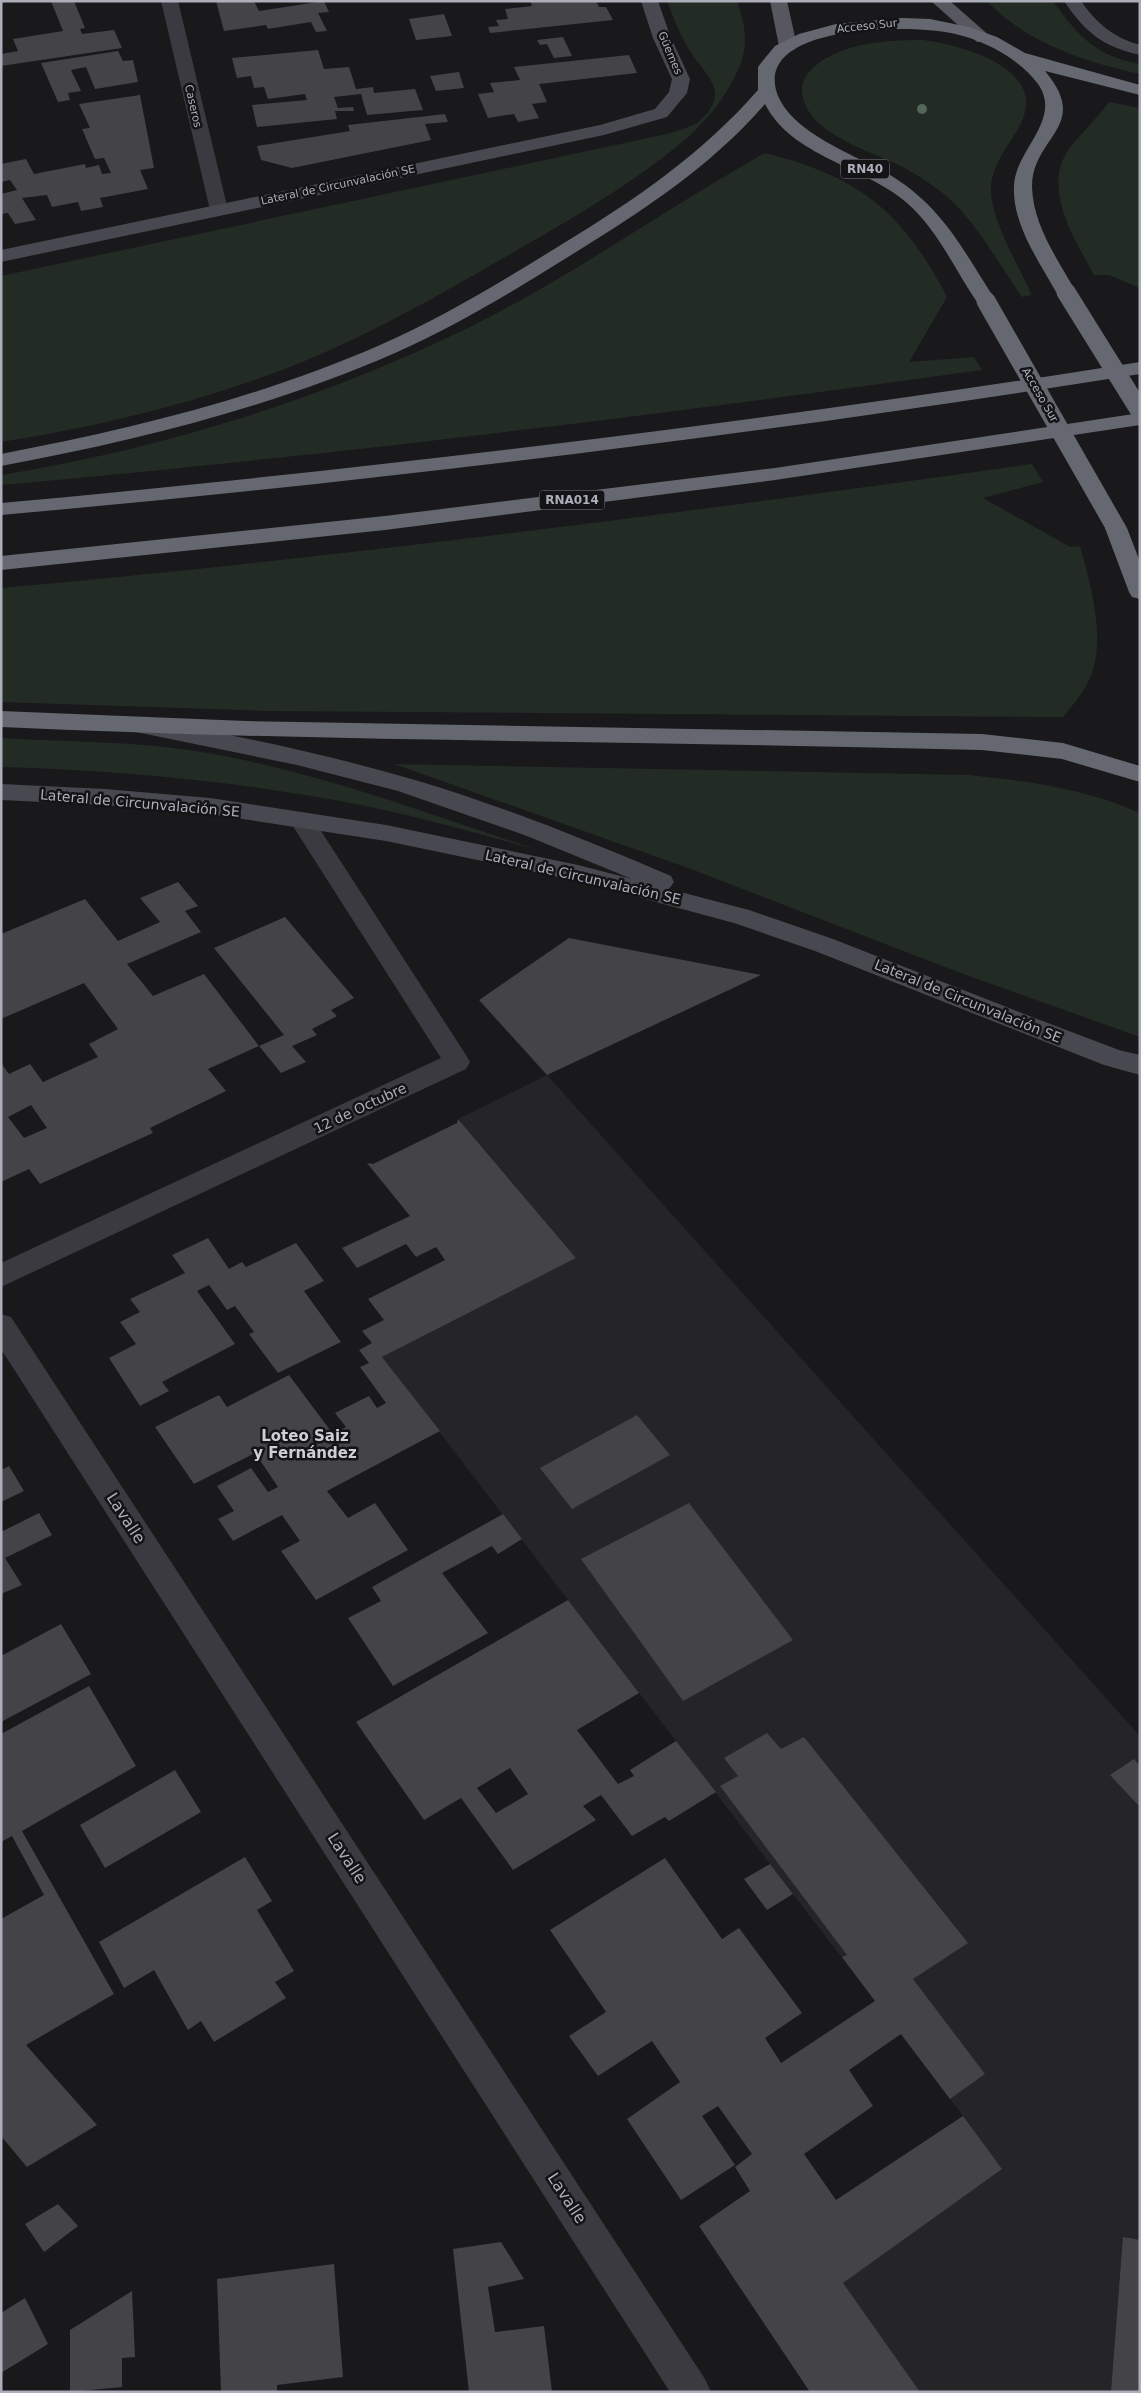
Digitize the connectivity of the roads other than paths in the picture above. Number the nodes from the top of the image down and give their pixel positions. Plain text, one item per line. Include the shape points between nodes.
1 (168, 1) edge
2 (649, 1) edge
3 (778, 1) edge
4 (939, 1) edge
5 (1072, 1) edge
6 (983, 38) junction
7 (788, 46) junction
8 (1140, 50) edge
9 (1016, 55) junction
10 (1140, 90) edge
11 (767, 91) junction
12 (670, 104) joint
13 (219, 210) junction
14 (1, 256) edge
15 (1140, 368) edge
16 (1140, 411) edge
17 (1140, 418) edge
18 (1, 460) edge
19 (1, 509) edge
20 (1, 563) edge
21 (1140, 592) edge
22 (1, 720) edge
23 (140, 727) junction
24 (1140, 774) edge
25 (1, 792) edge
26 (301, 820) junction
27 (740, 916) junction
28 (1140, 1065) edge
29 (1, 1276) edge
30 (1, 1325) edge
31 (692, 2392) edge

1 - 13 street, Caseros
2 - 12 street, Güemes via 681,79 678,93
3 - 7 main road
4 - 6 main road
5 - 8 street via 1095,31 1107,40
6 - 7 highway, Acceso Sur via 950,27 878,23 826,31
6 - 9 highway, Acceso Sur
7 - 11 highway, Acceso Sur via 767,68
9 - 10 highway
9 - 16 highway, Acceso Sur, bridge via 1036,70 1054,96 1051,125 1024,171 1023,187 1032,228 1066,292
11 - 18 highway via 726,137 665,188 470,308 426,330 362,360 218,409 122,436
11 - 21 highway, Acceso Sur / RN40, bridge via 778,112 808,138 913,198 945,236 986,301 1116,528
12 - 13 street, Lateral de Circunvalación SE via 661,114 604,130
13 - 14 street, Lateral de Circunvalación SE
15 - 19 highway via 853,412 499,458 290,482
17 - 20 highway, RNA014 via 766,476 385,523
22 - 23 highway
23 - 24 highway via 982,742 1063,751
23 - 27 street via 244,745 388,781 580,846
25 - 26 street, Lateral de Circunvalación SE via 210,806
26 - 27 street, Lateral de Circunvalación SE via 386,833 578,873
26 - 29 street, 12 de Octubre via 457,1062
27 - 28 street, Lateral de Circunvalación SE via 824,945 1114,1058
30 - 31 street, Lavalle

